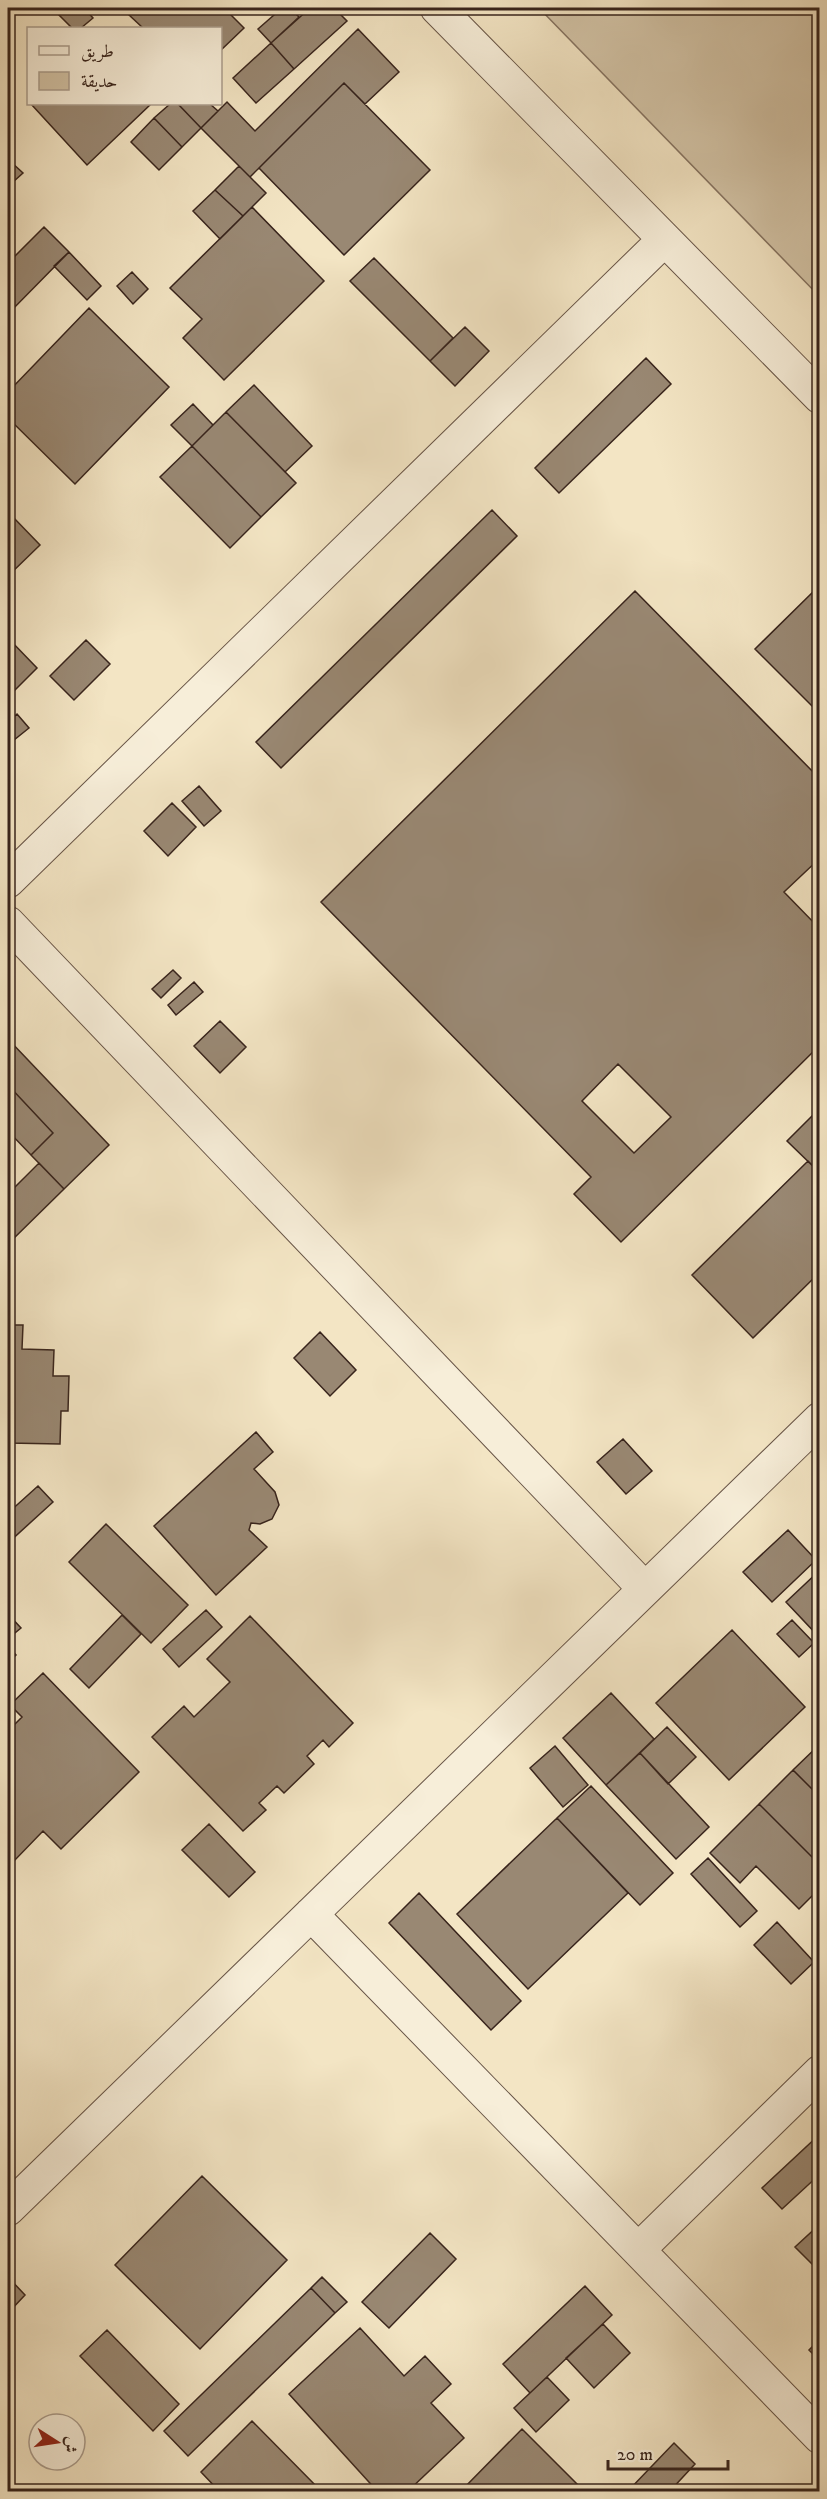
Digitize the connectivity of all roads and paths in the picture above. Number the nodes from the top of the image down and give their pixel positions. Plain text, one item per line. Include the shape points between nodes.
1 (437, 8) edge
2 (664, 240) junction
3 (819, 397) edge
4 (8, 881) edge
5 (8, 924) edge
6 (819, 1419) edge
7 (645, 1589) junction
8 (311, 1914) junction
9 (819, 2072) edge
10 (8, 2209) edge
11 (638, 2250) junction
12 (819, 2437) edge

1 - 2 street
2 - 3 street
2 - 4 street
5 - 7 street
6 - 7 street
7 - 8 street
8 - 10 street
8 - 11 street
9 - 11 street
11 - 12 street

